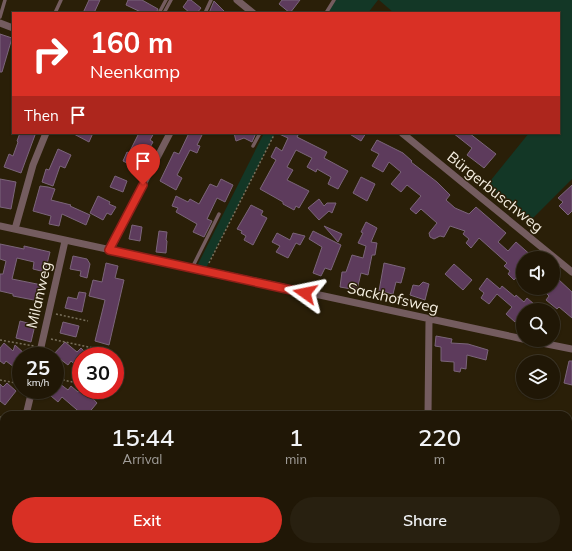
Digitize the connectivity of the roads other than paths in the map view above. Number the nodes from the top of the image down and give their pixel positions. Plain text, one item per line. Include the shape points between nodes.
1 (5, 0) edge
2 (61, 0) edge
3 (166, 0) edge
4 (171, 0) edge
5 (211, 0) edge
6 (237, 0) edge
7 (334, 0) edge
8 (56, 12) edge
9 (160, 12) edge
10 (165, 12) edge
11 (205, 12) edge
12 (252, 12) edge
13 (327, 12) edge
14 (0, 17) edge
15 (0, 23) edge
16 (12, 28) edge
17 (46, 134) edge
18 (169, 134) edge
19 (259, 134) edge
20 (403, 134) edge
21 (253, 146) dead end
22 (218, 214) dead end
23 (0, 226) edge
24 (15, 229) junction
25 (65, 241) junction
26 (109, 250) junction
27 (192, 268) junction
28 (572, 272) edge
29 (428, 320) junction
30 (516, 338) edge
31 (41, 347) edge
32 (558, 347) edge
33 (572, 350) edge
34 (30, 399) edge
35 (27, 411) edge
36 (428, 411) edge

1 - 14 lane
2 - 8 lane
3 - 9 lane
4 - 10 lane
5 - 11 lane
6 - 12 street
7 - 13 lane
15 - 16 street
17 - 24 street via 33,165
18 - 26 street
19 - 21 lane
20 - 28 street, Bürgerbuschweg
22 - 27 lane
23 - 24 street, Sackhofsweg
24 - 25 street, Sackhofsweg
25 - 26 street, Sackhofsweg
25 - 31 street, Milanweg
26 - 27 street, Sackhofsweg
27 - 29 street, Sackhofsweg
29 - 30 street, Sackhofsweg
29 - 36 street
32 - 33 street
34 - 35 street

